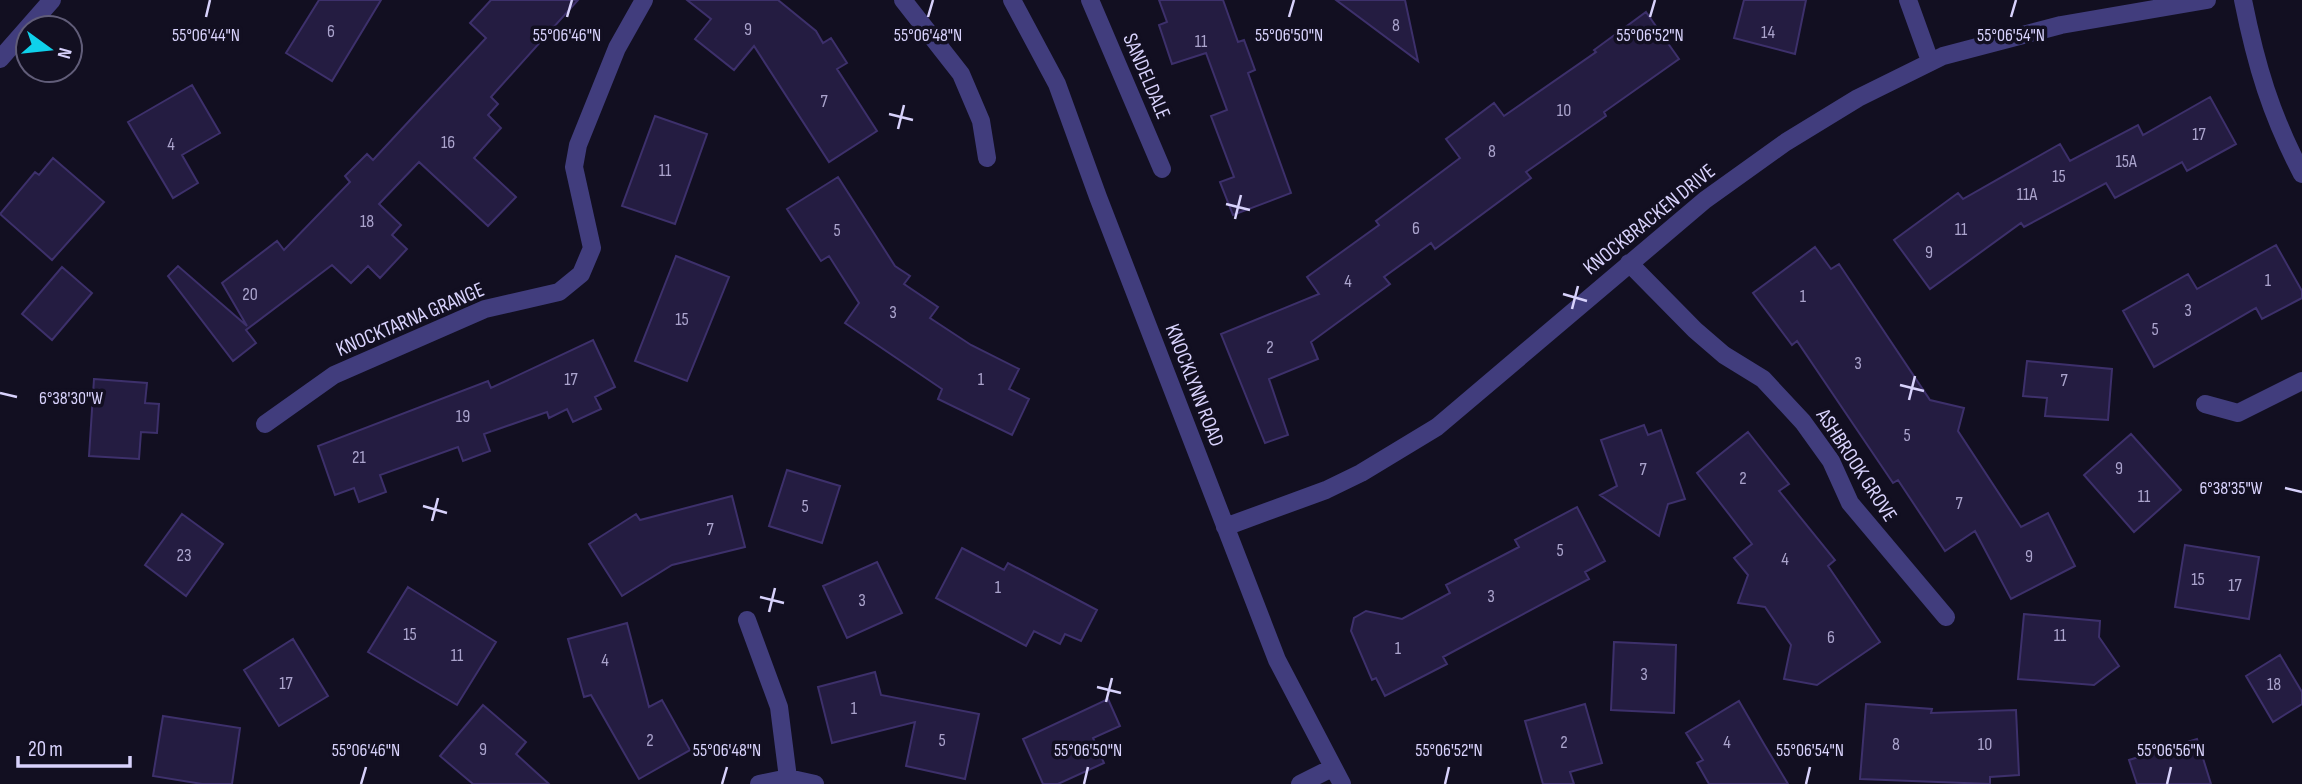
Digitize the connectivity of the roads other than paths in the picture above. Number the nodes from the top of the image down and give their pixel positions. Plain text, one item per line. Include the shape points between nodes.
1 (52, 0) edge
2 (644, 0) edge
3 (903, 0) edge
4 (1012, 0) edge
5 (1090, 0) edge
6 (1908, 0) edge
7 (2207, 0) edge
8 (2244, 0) edge
9 (0, 58) edge
10 (1930, 61) junction
11 (987, 158) dead end
12 (1162, 169) dead end
13 (2302, 174) edge
14 (1629, 263) junction
15 (2302, 381) edge
16 (2205, 404) dead end
17 (265, 424) dead end
18 (1224, 527) junction
19 (1946, 617) dead end
20 (747, 620) dead end
21 (1332, 768) junction
22 (788, 778) junction
23 (759, 784) edge
24 (815, 784) edge
25 (1300, 784) edge
26 (1342, 784) edge

1 - 9 street
2 - 17 street, KNOCKTARNA GRANGE via 617,48 578,145 574,167 592,248 581,274 559,292 485,309 334,375
3 - 11 street via 961,74 981,121
4 - 18 street, KNOCKLYNN ROAD via 1058,83
5 - 12 street, SANDELDALE
6 - 10 street
7 - 10 street, KNOCKBRACKEN DRIVE via 2061,25
8 - 13 street via 2259,74 2277,125
10 - 14 street, KNOCKBRACKEN DRIVE via 1786,142 1705,200
14 - 18 street, KNOCKBRACKEN DRIVE via 1437,427 1350,479
14 - 19 street, ASHBROOK GROVE via 1695,330 1763,379 1803,422 1831,461 1850,503
15 - 16 street via 2238,413
18 - 21 street, KNOCKLYNN ROAD via 1277,660
20 - 22 street via 779,707
21 - 25 street
21 - 26 street, KNOCKLYNN ROAD
22 - 23 street
22 - 24 street

